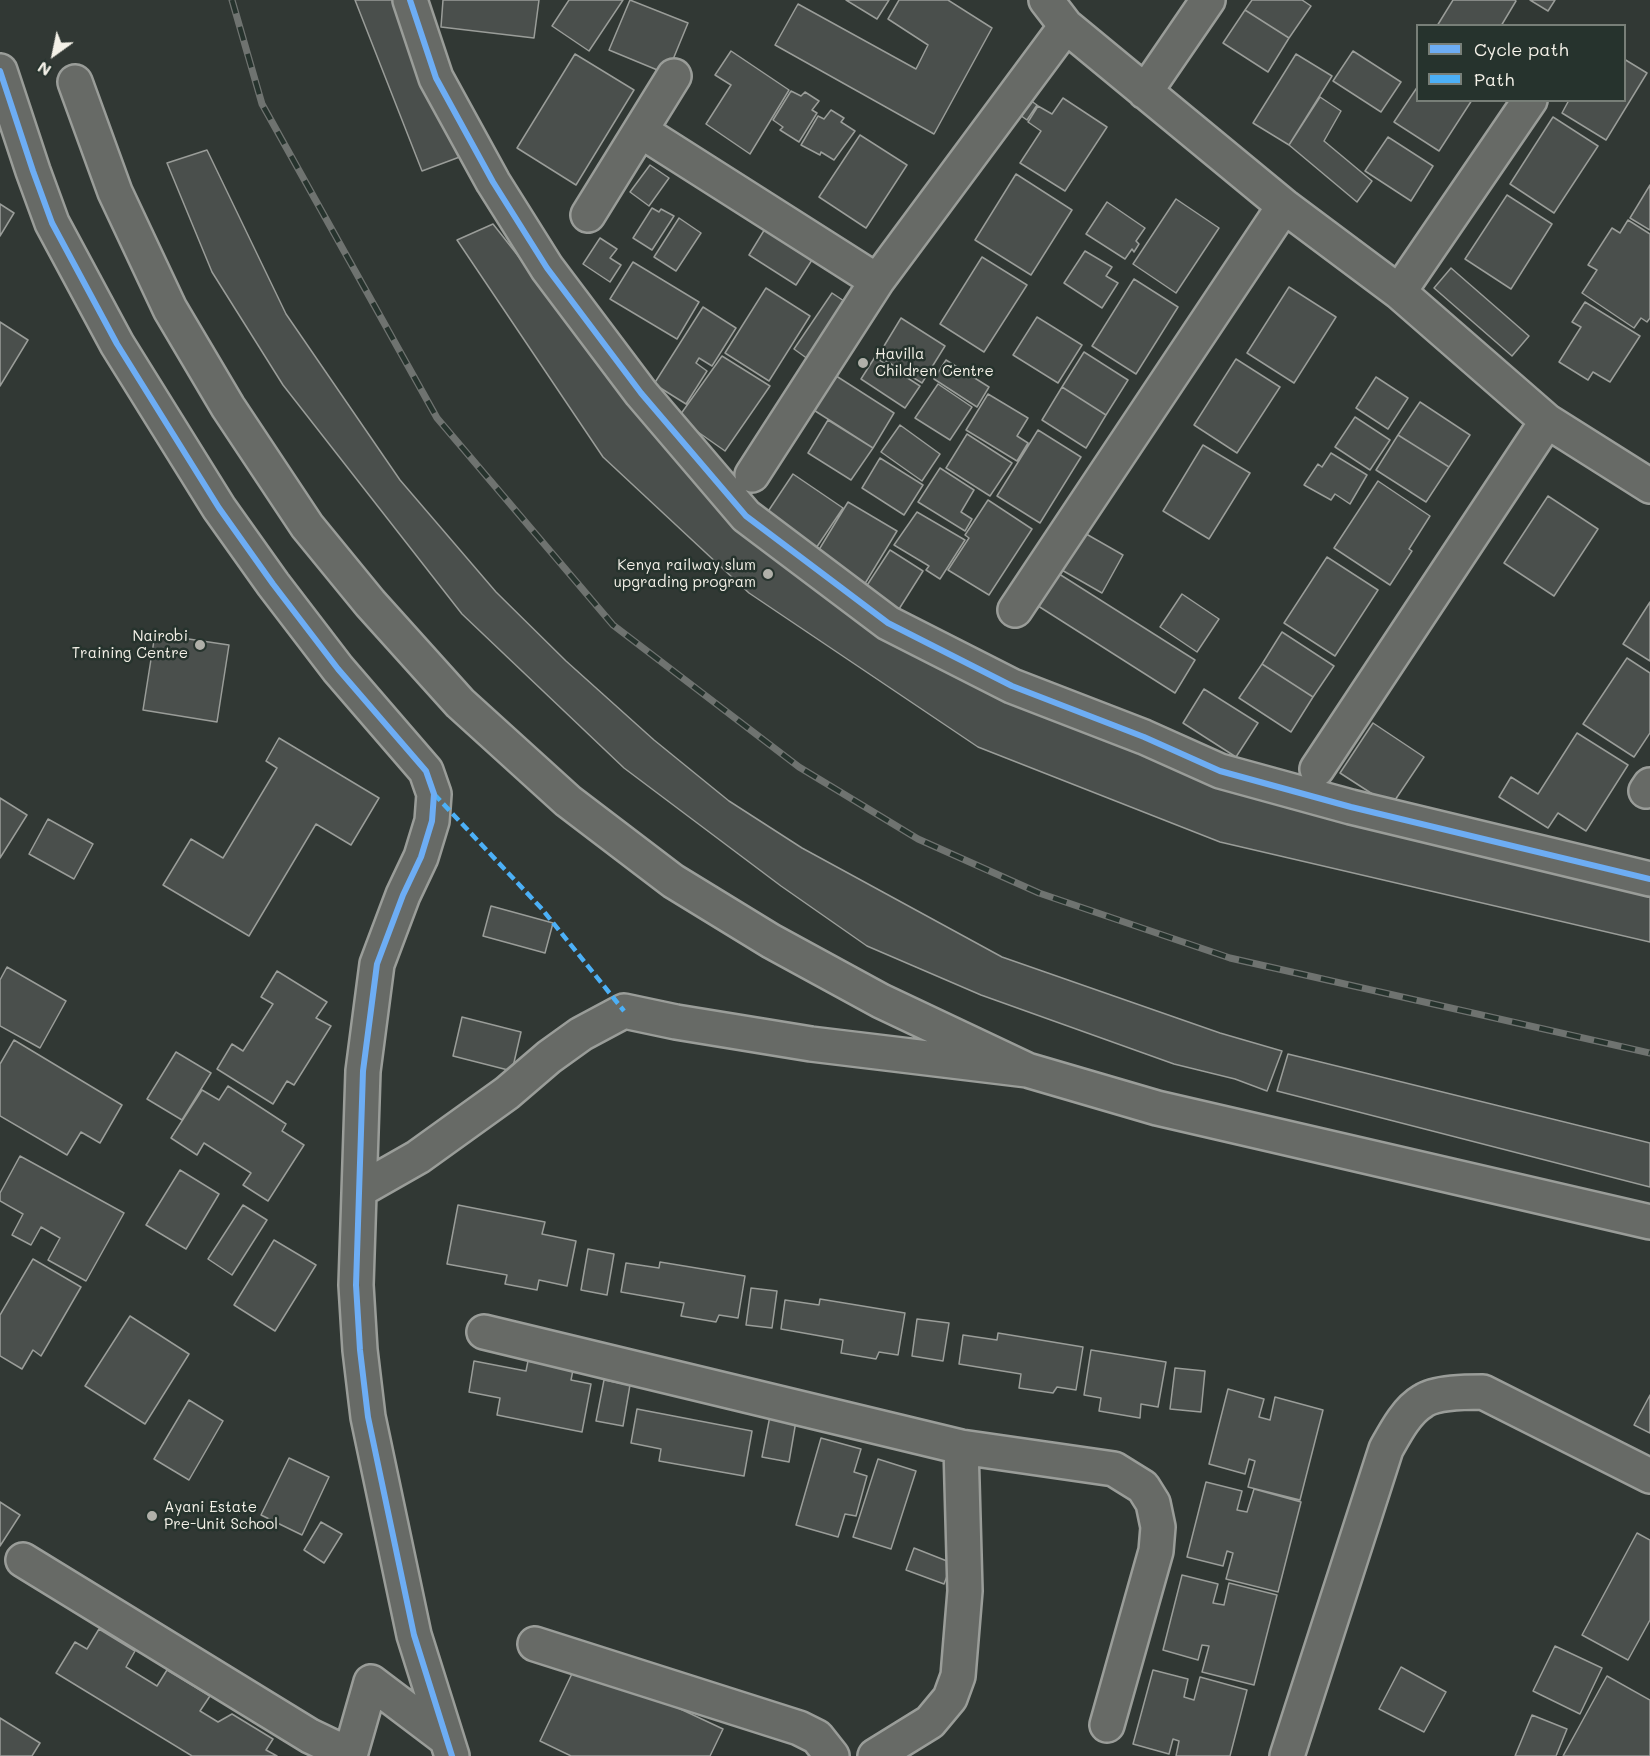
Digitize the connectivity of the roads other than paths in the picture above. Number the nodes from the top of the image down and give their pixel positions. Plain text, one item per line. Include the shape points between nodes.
1 (410, 0) edge
2 (1046, 0) edge
3 (1208, 0) edge
4 (1066, 26) junction
5 (0, 71) edge
6 (674, 76) dead end
7 (75, 82) dead end
8 (1145, 92) junction
9 (1529, 102) edge
10 (641, 131) junction
11 (1284, 206) junction
12 (588, 215) dead end
13 (877, 281) junction
14 (1399, 292) junction
15 (1547, 421) junction
16 (752, 475) dead end
17 (1650, 486) edge
18 (1015, 610) dead end
19 (1317, 769) dead end
20 (1650, 879) edge
21 (1027, 1070) junction
22 (360, 1190) junction
23 (1650, 1222) edge
24 (484, 1332) dead end
25 (961, 1447) junction
26 (1650, 1476) edge
27 (23, 1560) dead end
28 (535, 1644) dead end
29 (1107, 1725) dead end
30 (448, 1747) edge
31 (832, 1756) edge
32 (875, 1756) edge
33 (1287, 1756) edge

1 - 20 street via 436,78 493,182 547,268 641,393 746,516 888,623 1012,686 1220,771 1362,810
2 - 4 street
3 - 8 street
4 - 8 street
4 - 13 street
5 - 22 street via 52,223 117,344 219,508 338,669 426,771 434,794 432,820 421,857 377,964 363,1071
6 - 10 street
7 - 21 street via 116,192 170,309 228,407 308,526 370,603 460,703 568,801 673,881 881,1001
8 - 11 street
9 - 14 street
10 - 12 street
10 - 13 street
11 - 14 street
11 - 18 street
13 - 16 street
14 - 15 street
15 - 17 street
15 - 19 street
21 - 22 street via 811,1044 624,1011 581,1034 418,1157
21 - 23 street via 1157,1108
22 - 30 street via 356,1286 368,1417 414,1635
24 - 25 street
25 - 29 street via 1114,1469 1143,1487 1154,1503 1156,1551
25 - 32 street via 965,1591 958,1676 950,1698 930,1722
26 - 33 street via 1483,1392 1455,1392 1423,1400 1402,1421 1386,1449
27 - 30 street via 333,1747 351,1752 371,1682
28 - 31 street via 799,1728 817,1737

